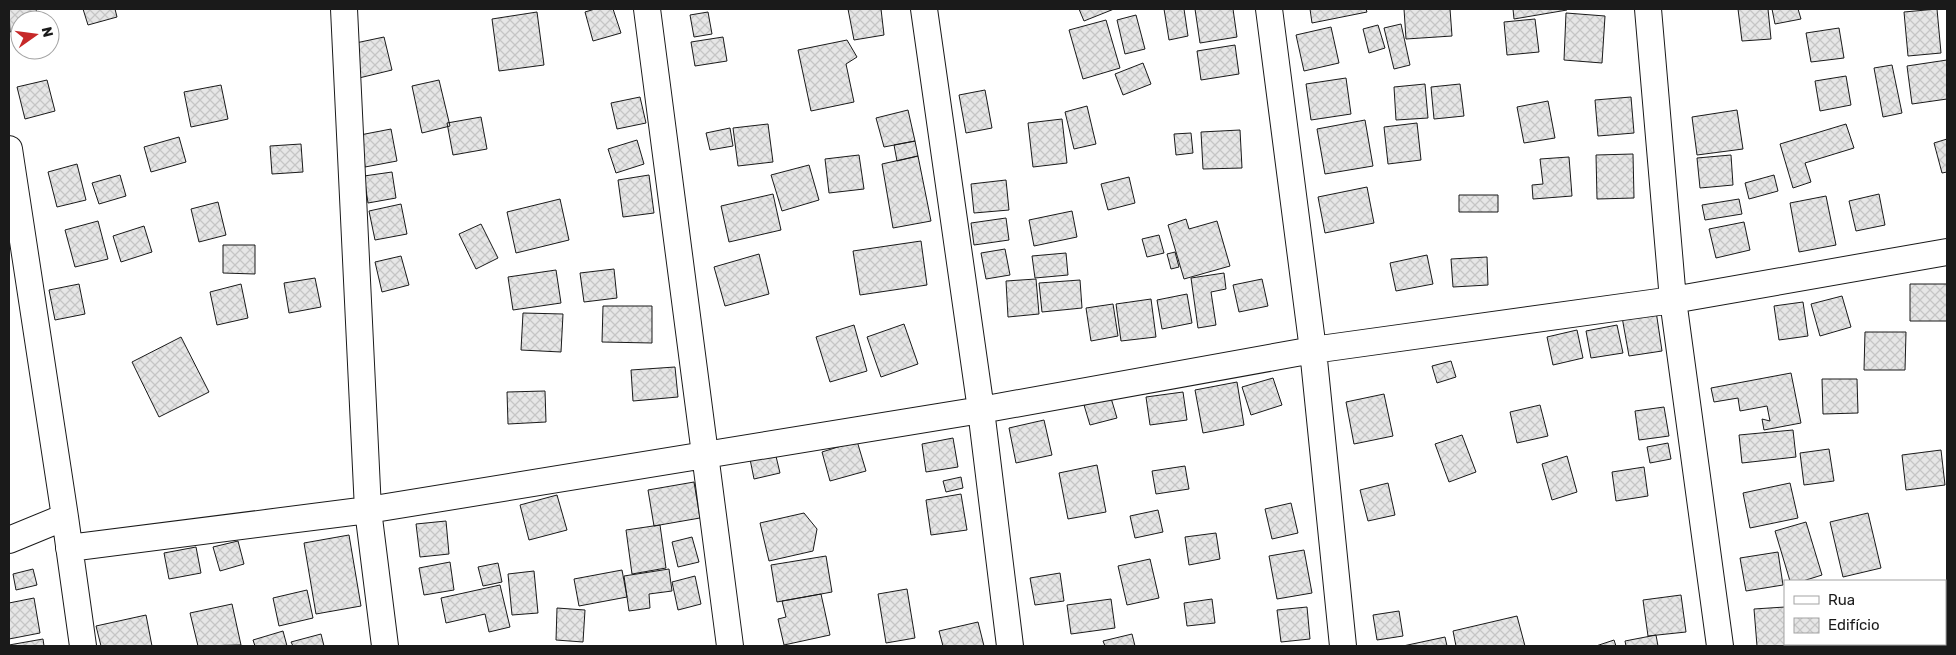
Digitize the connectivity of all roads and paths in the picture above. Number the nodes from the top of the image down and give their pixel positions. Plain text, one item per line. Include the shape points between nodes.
1 (344, 9) edge
2 (647, 9) edge
3 (924, 9) edge
4 (1269, 9) edge
5 (1648, 9) edge
6 (9, 149) edge
7 (1947, 252) edge
8 (1673, 300) junction
9 (1313, 350) junction
10 (981, 410) junction
11 (704, 455) junction
12 (368, 510) junction
13 (65, 517) junction
14 (9, 540) edge
15 (69, 548) junction
16 (83, 646) edge
17 (386, 646) edge
18 (730, 646) edge
19 (1010, 646) edge
20 (1343, 646) edge
21 (1720, 646) edge

1 - 12 street
2 - 11 street
3 - 10 street
4 - 9 street
5 - 8 street
6 - 13 street
7 - 8 street
8 - 9 street
8 - 21 street
9 - 10 street
9 - 20 street
10 - 11 street
10 - 19 street
11 - 12 street
11 - 18 street
12 - 15 street
12 - 17 street
13 - 14 street
13 - 15 street
15 - 16 street

